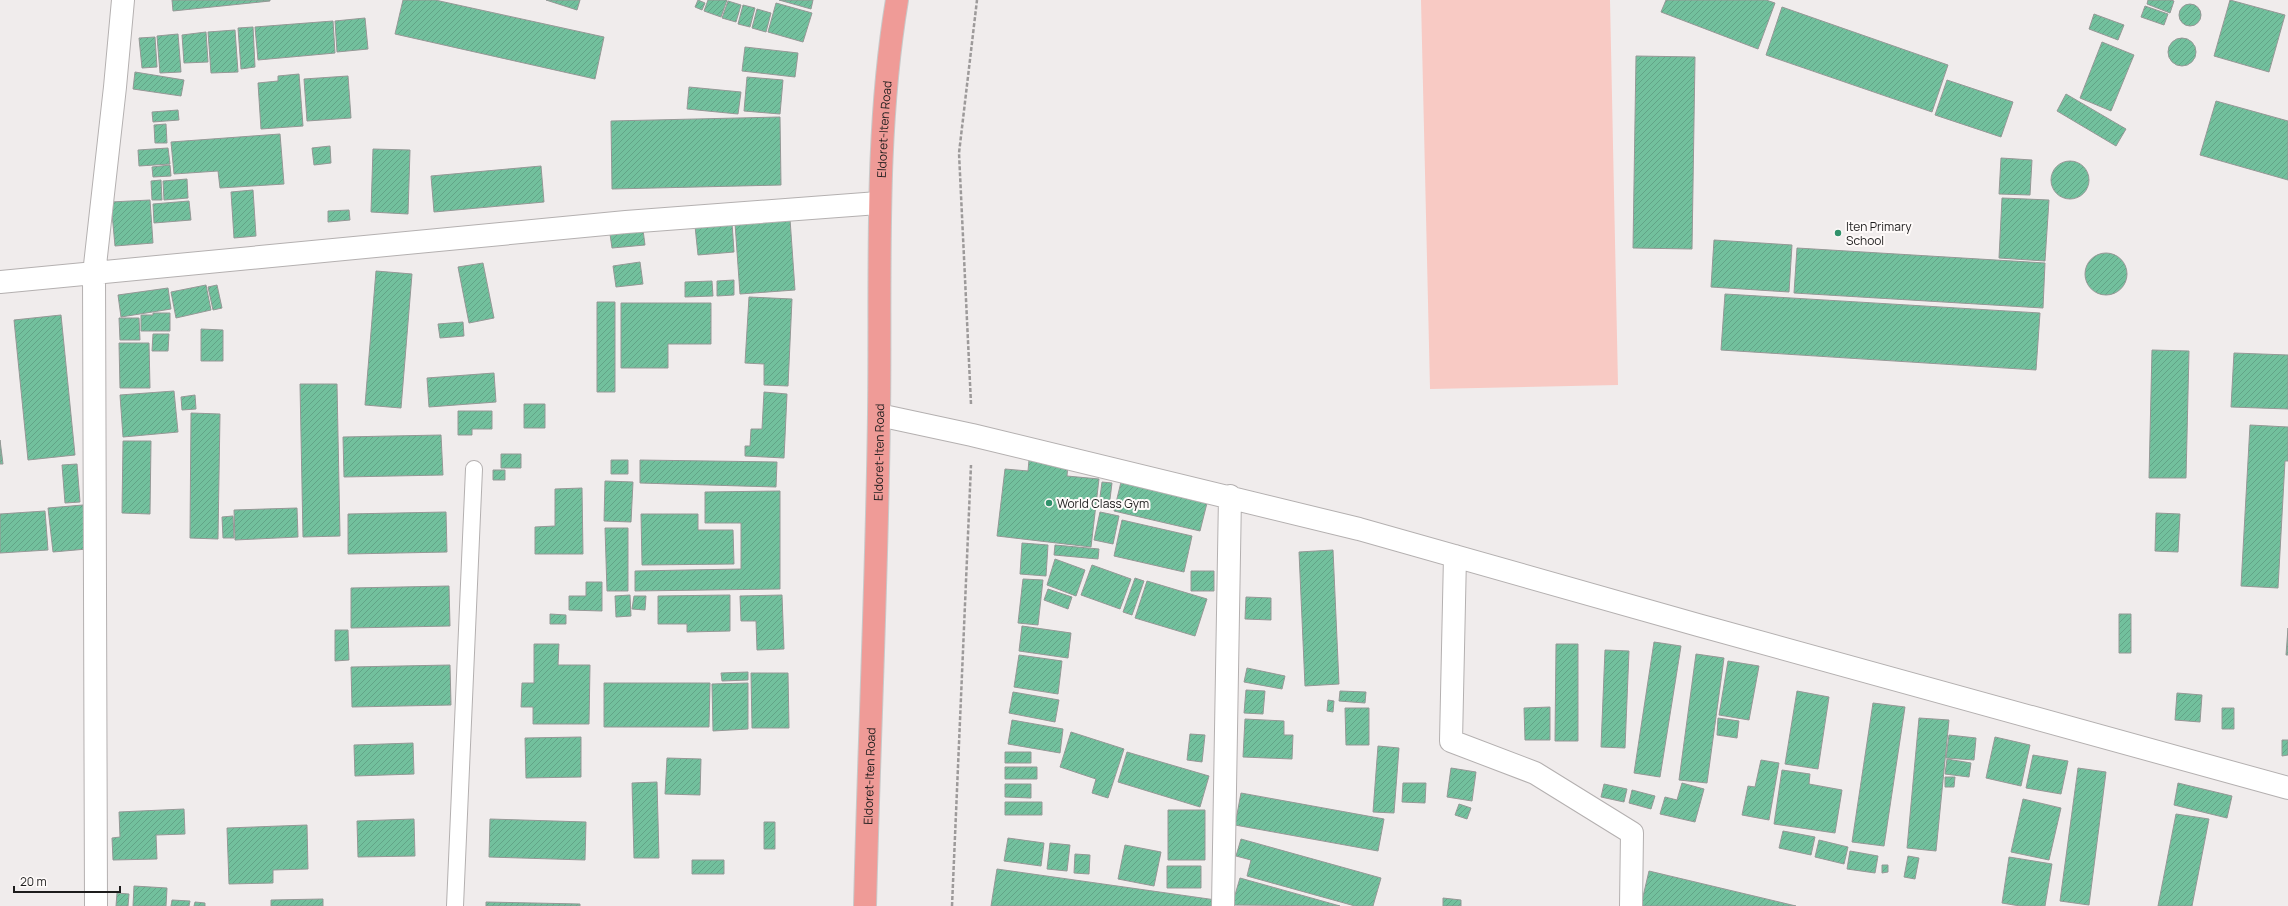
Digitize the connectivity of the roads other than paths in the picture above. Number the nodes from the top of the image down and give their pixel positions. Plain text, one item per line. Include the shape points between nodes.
1 (123, 0) edge
2 (897, 0) edge
3 (878, 203) junction
4 (94, 274) junction
5 (0, 282) edge
6 (879, 414) junction
7 (474, 469) dead end
8 (1230, 496) junction
9 (1455, 556) junction
10 (2288, 788) edge
11 (96, 906) edge
12 (455, 906) edge
13 (865, 906) edge
14 (1223, 906) edge
15 (1631, 906) edge

1 - 4 street via 116,87
2 - 3 main road, Eldoret-Iten Road via 891,32
3 - 4 street via 626,222
3 - 6 main road, Eldoret-Iten Road
4 - 5 street
4 - 11 street
6 - 8 street
6 - 13 main road, Eldoret-Iten Road
7 - 12 lane
8 - 9 street
8 - 14 street
9 - 10 street
9 - 15 street via 1451,741 1535,773 1632,834

